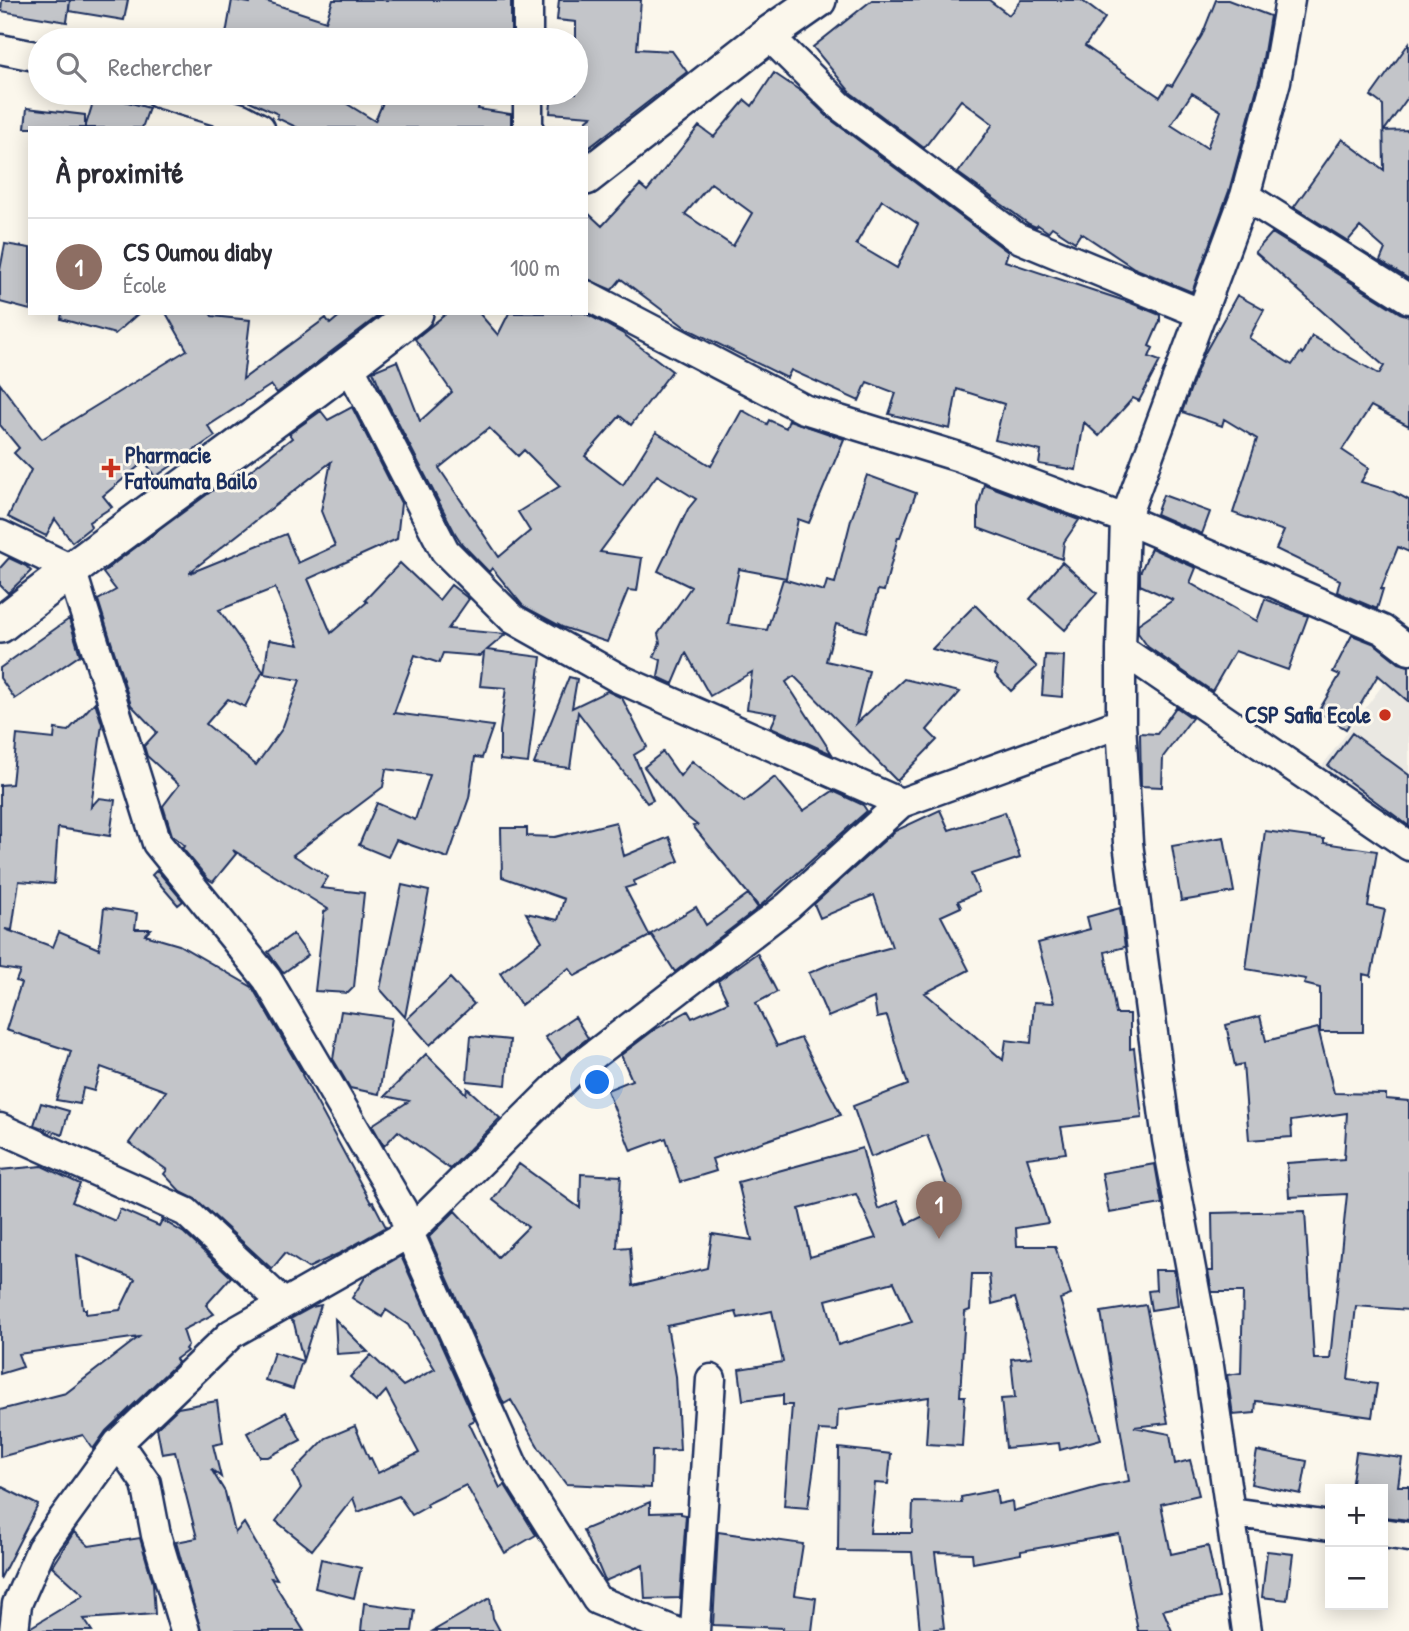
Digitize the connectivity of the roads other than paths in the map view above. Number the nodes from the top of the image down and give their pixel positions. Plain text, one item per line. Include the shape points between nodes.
1 (528, 0) edge
2 (818, 0) edge
3 (1290, 0) edge
4 (528, 28) edge
5 (768, 35) junction
6 (0, 49) edge
7 (28, 55) edge
8 (198, 105) edge
9 (528, 105) edge
10 (256, 126) edge
11 (528, 126) edge
12 (588, 175) edge
13 (1245, 196) junction
14 (588, 296) edge
15 (1409, 299) edge
16 (1202, 314) junction
17 (412, 315) edge
18 (349, 365) junction
19 (1125, 519) junction
20 (0, 535) edge
21 (71, 569) junction
22 (0, 625) edge
23 (1121, 649) junction
24 (1409, 650) edge
25 (1121, 723) junction
26 (901, 803) junction
27 (1409, 846) edge
28 (0, 1128) edge
29 (409, 1233) junction
30 (284, 1304) junction
31 (711, 1379) dead end
32 (118, 1443) junction
33 (1231, 1512) junction
34 (1325, 1525) edge
35 (1388, 1534) edge
36 (1409, 1537) edge
37 (10, 1606) edge
38 (185, 1631) edge
39 (674, 1631) edge
40 (695, 1631) edge
41 (1247, 1631) edge

1 - 4 street
2 - 5 street
3 - 13 street via 1276,81
5 - 12 street
5 - 16 street via 840,106 1016,237
6 - 7 street
8 - 10 street
9 - 11 street
13 - 15 street
13 - 16 street
14 - 19 street via 804,409 960,457
16 - 19 street
17 - 18 street
18 - 21 street
18 - 26 street via 445,551 513,619 620,679
19 - 23 street
19 - 24 street via 1382,630
20 - 21 street
21 - 22 street
21 - 29 street via 157,843 267,979 402,1209
23 - 25 street
23 - 27 street
25 - 26 street
25 - 33 street via 1128,843 1167,1140
26 - 29 street via 788,906 569,1074
28 - 30 street via 186,1212
29 - 30 street
29 - 39 street via 516,1472 597,1600
30 - 32 street via 231,1334
31 - 40 street
32 - 37 street via 41,1549
32 - 38 street via 146,1483 156,1535
33 - 34 street
33 - 41 street
35 - 36 street

